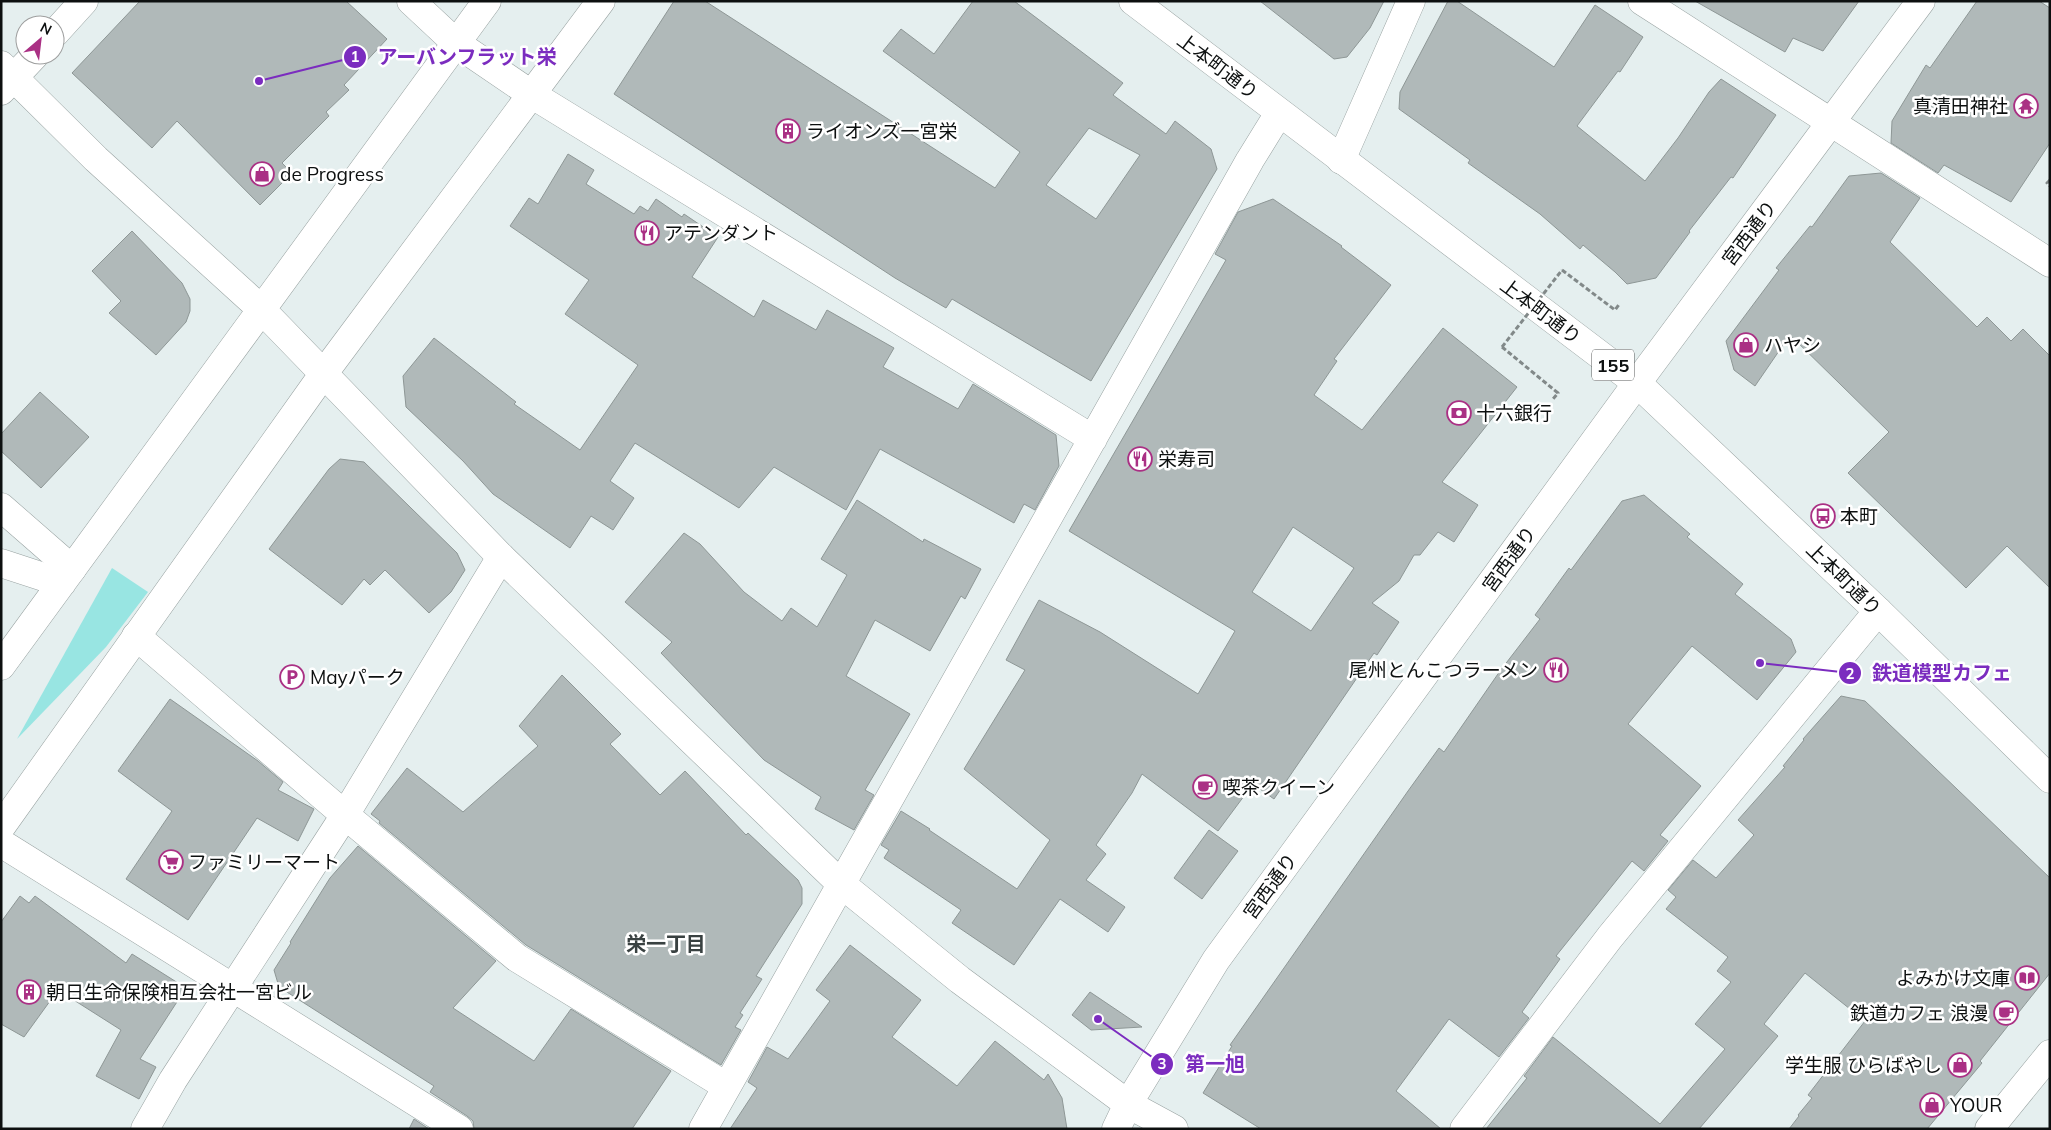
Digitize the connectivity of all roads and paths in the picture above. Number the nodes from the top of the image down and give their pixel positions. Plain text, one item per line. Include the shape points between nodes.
1 (84, 1) edge
2 (411, 1) edge
3 (487, 1) edge
4 (601, 1) edge
5 (1133, 1) edge
6 (1411, 1) edge
7 (1642, 1) edge
8 (1921, 1) edge
9 (65, 22) edge
10 (456, 43) junction
11 (21, 65) edge
12 (6, 77) edge
13 (531, 94) junction
14 (1279, 113) junction
15 (1831, 122) junction
16 (1341, 160) junction
17 (2050, 180) edge
18 (2050, 186) edge
19 (2050, 263) edge
20 (1620, 303) dead end
21 (261, 309) junction
22 (324, 373) junction
23 (1637, 383) junction
24 (1553, 399) dead end
25 (1093, 439) junction
26 (1, 507) edge
27 (501, 557) junction
28 (1, 563) edge
29 (67, 576) junction
30 (1878, 612) junction
31 (136, 636) junction
32 (1, 666) edge
33 (2050, 779) edge
34 (345, 815) junction
35 (1, 827) edge
36 (1, 843) edge
37 (840, 883) junction
38 (234, 988) junction
39 (2050, 1054) edge
40 (726, 1086) junction
41 (1128, 1104) junction
42 (145, 1129) edge
43 (459, 1129) edge
44 (702, 1129) edge
45 (1116, 1129) edge
46 (1174, 1129) edge
47 (1464, 1129) edge
48 (1990, 1129) edge

1 - 9 main road
2 - 10 main road
3 - 10 main road
4 - 13 main road
5 - 14 main road, 上本町通り / 155
6 - 16 main road
7 - 15 main road
8 - 15 main road, 宮西通り
10 - 13 main road
10 - 21 main road
11 - 12 main road
12 - 21 main road
13 - 22 main road
13 - 25 main road
14 - 16 main road, 上本町通り / 155
14 - 25 main road
15 - 19 main road
15 - 23 main road, 宮西通り
16 - 23 main road, 上本町通り / 155
17 - 18 path via 2047,182
20 - 24 path, bridge via 1615,310 1562,270 1502,347 1558,394
21 - 22 main road
21 - 29 main road
22 - 27 main road
22 - 31 main road
23 - 30 main road, 上本町通り / 155
23 - 41 main road, 宮西通り via 1216,960
25 - 37 main road
26 - 29 main road
27 - 34 main road
27 - 37 main road
28 - 29 main road
29 - 32 main road
30 - 33 main road, 上本町通り / 155
30 - 47 main road via 1610,937
31 - 34 main road
31 - 35 main road
34 - 38 main road
34 - 40 main road via 517,958
36 - 38 main road
37 - 40 main road
37 - 41 main road via 960,980
38 - 42 main road
38 - 43 main road
39 - 48 main road
40 - 44 main road
41 - 45 main road, 宮西通り
41 - 46 main road

